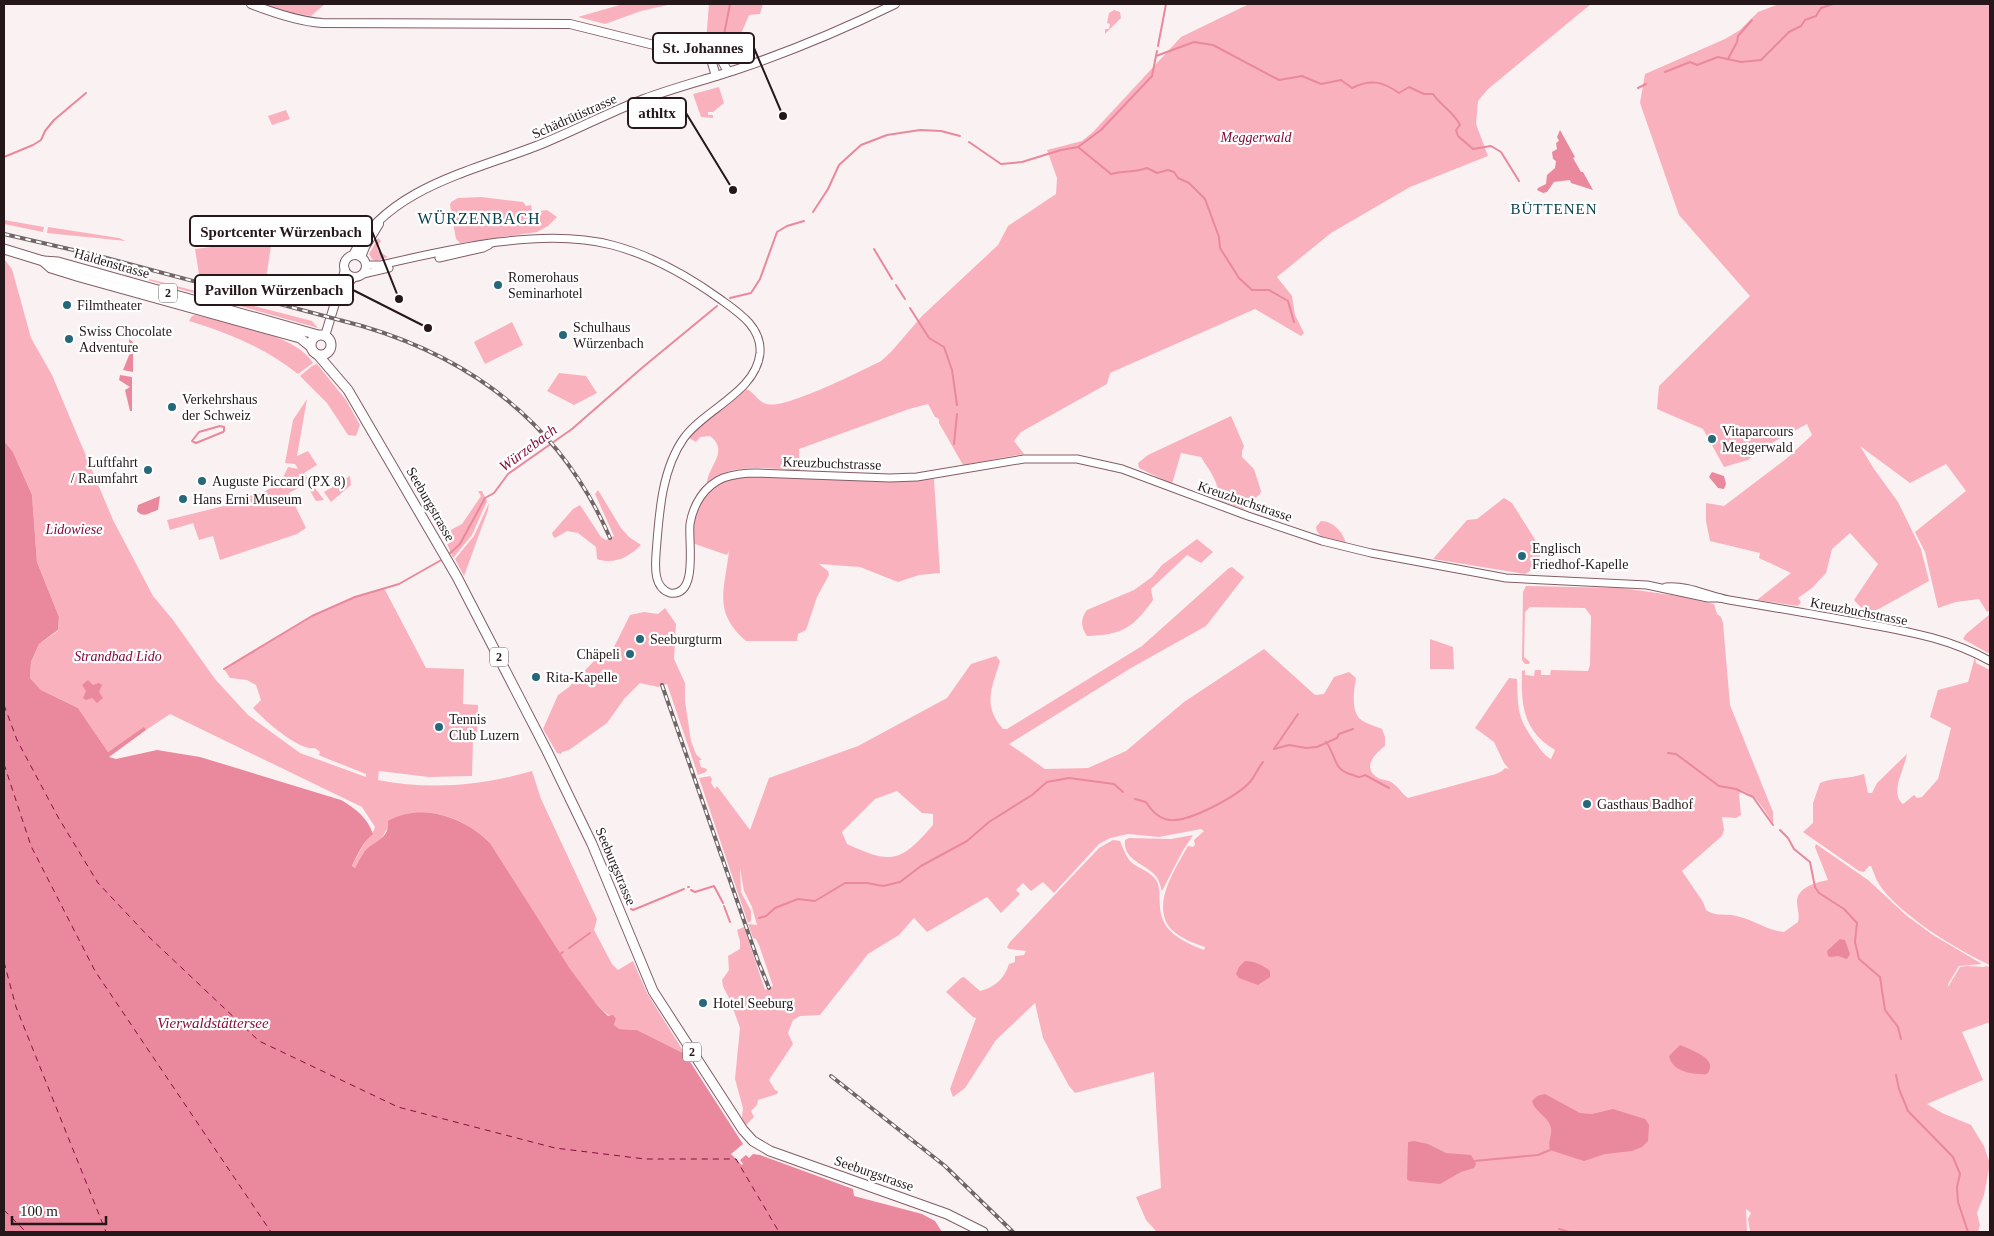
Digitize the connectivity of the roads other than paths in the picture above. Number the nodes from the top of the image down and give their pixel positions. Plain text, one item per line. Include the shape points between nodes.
1 (252, 4) edge
2 (895, 4) edge
3 (709, 53) junction
4 (728, 72) junction
5 (716, 76) junction
6 (491, 244) junction
7 (4, 249) edge
8 (357, 256) junction
9 (43, 261) junction
10 (366, 265) junction
11 (345, 270) junction
12 (363, 274) junction
13 (354, 277) junction
14 (339, 292) junction
15 (322, 335) junction
16 (310, 346) junction
17 (330, 350) junction
18 (318, 355) junction
19 (341, 380) junction
20 (1990, 661) edge
21 (982, 1232) edge

1 - 3 main road via 299,20 322,23 570,24 650,45
2 - 4 main road, Schädrütistrasse via 817,39
3 - 4 main road via 721,59
3 - 5 main road
4 - 5 main road, Schädrütistrasse
5 - 8 main road, Schädrütistrasse via 645,99 546,142 436,183 370,229
6 - 10 street, Kreuzbuchstrasse
6 - 12 street, Kreuzbuchstrasse
6 - 20 street, Kreuzbuchstrasse via 521,240 579,240 612,245 639,254 714,294 745,317 756,332 760,353 752,376 692,429 670,462 664,486 656,562 657,580 667,592 676,593 686,585 690,574 689,535 694,510 703,493 722,478 757,473 918,477 1049,458 1085,460 1122,469 1322,541 1371,553 1506,578 1617,582 1659,587 1940,640 1968,649
7 - 9 main road, Haldenstrasse / 2
8 - 10 main road
8 - 11 main road via 346,261
9 - 15 main road, Haldenstrasse / 2 via 53,260
9 - 16 main road, Haldenstrasse / 2 via 51,268 80,277 300,338
10 - 12 main road
11 - 13 main road
11 - 14 main road
12 - 13 main road
13 - 14 main road
14 - 15 main road
15 - 16 main road via 313,338
15 - 17 main road via 330,341
16 - 18 main road
17 - 18 main road
17 - 19 main road, Seeburgstrasse / 2
18 - 19 main road, Seeburgstrasse / 2
19 - 21 main road, Seeburgstrasse / 2 via 446,557 513,683 592,844 653,991 746,1134 770,1151 947,1214

